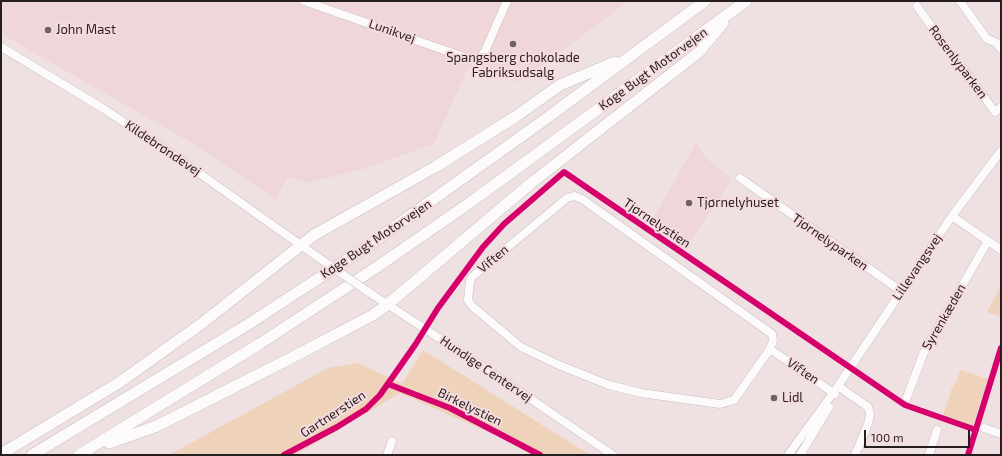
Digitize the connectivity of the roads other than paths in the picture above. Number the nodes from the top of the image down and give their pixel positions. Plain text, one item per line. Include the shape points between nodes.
1 (304, 1) edge
2 (507, 1) edge
3 (705, 1) edge
4 (746, 1) edge
5 (960, 1) edge
6 (917, 6) dead end
7 (734, 9) junction
8 (1, 47) edge
9 (1001, 49) edge
10 (632, 55) junction
11 (1001, 107) edge
12 (1001, 152) edge
13 (740, 178) dead end
14 (952, 216) junction
15 (988, 241) junction
16 (300, 245) junction
17 (1001, 250) edge
18 (319, 258) joint
19 (902, 291) junction
20 (387, 305) junction
21 (770, 349) junction
22 (835, 391) junction
23 (907, 397) dead end
24 (984, 428) dead end
25 (937, 430) dead end
26 (1001, 434) edge
27 (392, 441) dead end
28 (83, 453) edge
29 (1, 454) edge
30 (32, 455) edge
31 (387, 455) edge
32 (613, 455) edge
33 (788, 455) edge
34 (800, 455) edge
35 (855, 455) edge
36 (929, 455) edge

1 - 2 street, Lunikvej via 464,57 474,58 480,56 489,45
3 - 10 highway, Køge Bugt Motorvejen
4 - 7 highway, Køge Bugt Motorvejen
5 - 9 street via 987,39 997,43
6 - 11 street, Rosenlyparken via 995,112
7 - 20 highway via 699,52 530,184
7 - 28 highway, Køge Bugt Motorvejen via 474,200 377,267 261,343
8 - 16 street, Kildebrøndevej via 143,134
10 - 16 highway via 560,85 515,117 435,167
10 - 30 highway, Køge Bugt Motorvejen via 460,182 365,248 234,333
12 - 14 street, Lillevangsvej
13 - 19 street, Tjørnelyparken
14 - 15 street
14 - 19 street, Lillevangsvej
15 - 17 street
15 - 23 street, Syrenkæden via 924,352
16 - 18 street, Kildebrøndevej
16 - 29 highway via 201,324 120,382
18 - 20 street, Hundige Centervej, bridge
19 - 22 street, Lillevangsvej
20 - 28 highway via 292,358 157,426
20 - 32 street, Hundige Centervej
21 - 21 street, Viften via 772,334 765,328 574,196 567,198 472,276 470,282 468,300 472,306 521,347 559,365 627,390 720,404 728,403 740,393
21 - 22 street, Viften
22 - 33 street, Lillevangsvej
22 - 34 street, Lillevangsvej
22 - 35 street, Viften via 868,407 868,424
24 - 26 street
25 - 36 street
27 - 31 street

